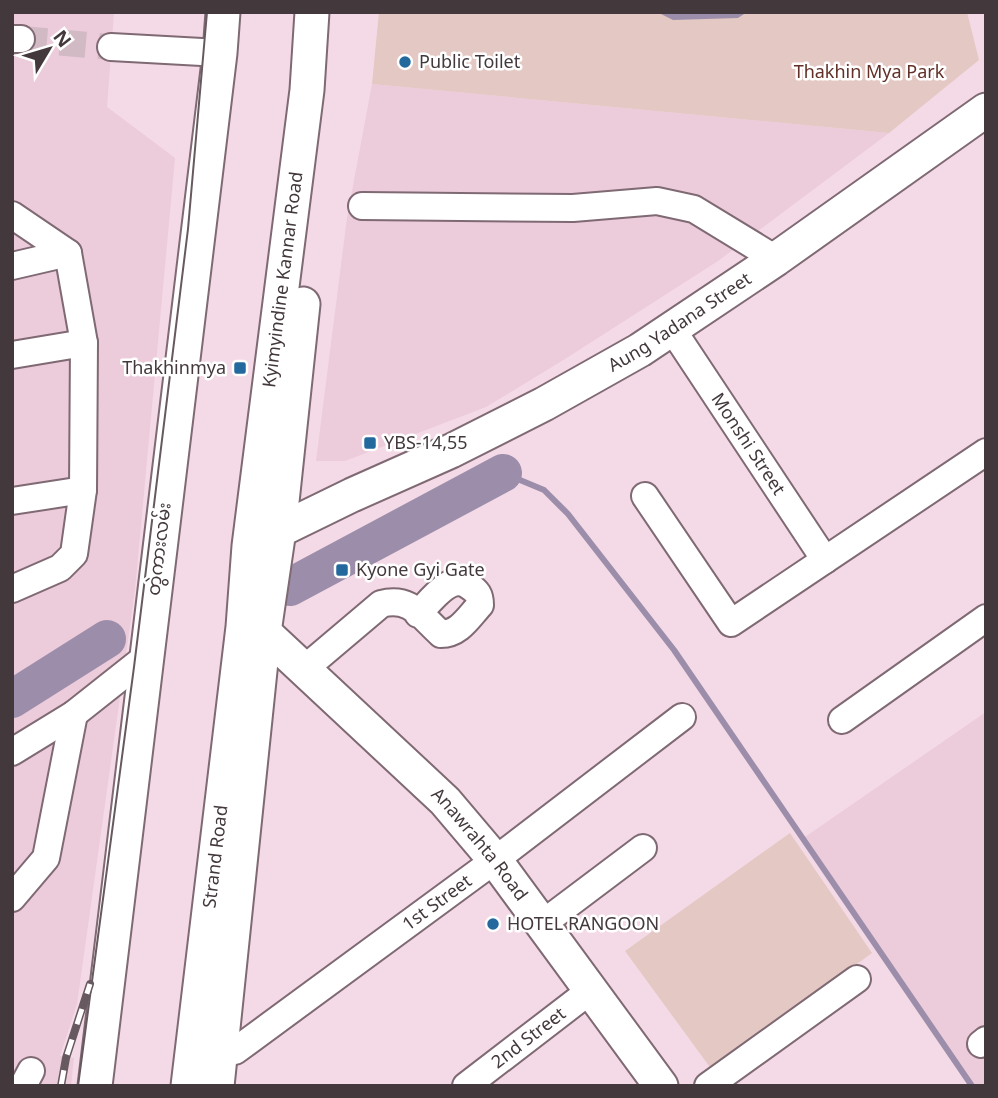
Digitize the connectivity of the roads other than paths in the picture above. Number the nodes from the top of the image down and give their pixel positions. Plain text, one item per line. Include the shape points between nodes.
1 (223, 12) edge
2 (312, 12) edge
3 (334, 12) edge
4 (111, 47) tunnel mouth
5 (220, 53) junction
6 (986, 110) edge
7 (362, 206) dead end
8 (12, 215) edge
9 (68, 253) junction
10 (776, 259) junction
11 (12, 266) edge
12 (672, 329) junction
13 (84, 343) junction
14 (12, 355) edge
15 (986, 452) edge
16 (83, 490) junction
17 (645, 496) dead end
18 (12, 501) edge
19 (279, 530) junction
20 (249, 546) junction
21 (825, 560) junction
22 (12, 589) edge
23 (418, 614) dead end
24 (986, 618) edge
25 (253, 629) junction
26 (146, 657) junction
27 (303, 670) junction
28 (74, 714) junction
29 (682, 717) dead end
30 (842, 720) dead end
31 (12, 752) edge
32 (643, 848) dead end
33 (495, 860) junction
34 (12, 898) edge
35 (542, 924) junction
36 (856, 979) dead end
37 (591, 990) junction
38 (210, 1063) edge
39 (95, 1086) edge
40 (187, 1086) edge
41 (466, 1086) edge
42 (661, 1086) edge
43 (708, 1086) edge

1 - 5 main road, တွဲကားလမ်း
2 - 20 main road, Kyimyindine Kannar Road via 307,90
3 - 19 main road, Kyimyindine Kannar Road
4 - 5 street
5 - 26 main road, တွဲကားလမ်း
6 - 10 main road, Aung Yadana Street
7 - 10 street via 573,208 657,201 694,208
8 - 9 street
9 - 11 street
9 - 13 street
10 - 12 main road, Aung Yadana Street
12 - 19 main road, Aung Yadana Street via 544,404
12 - 21 street, Monshi Street
13 - 14 street
13 - 16 street
15 - 21 street
16 - 18 street
16 - 22 street via 75,554 60,568
17 - 21 street via 731,622
19 - 20 main road, Aung Yadana Street
19 - 25 main road, Strand Road
20 - 25 main road, Strand Road
23 - 27 street via 396,600 381,604
24 - 30 street
25 - 27 main road, Anawrahta Road
25 - 38 main road, Strand Road
26 - 28 street
26 - 39 main road, တွဲကားလမ်း
27 - 33 main road, Anawrahta Road via 445,801
28 - 31 street
28 - 34 street via 46,858
29 - 33 street, 1st Street
32 - 35 street
33 - 35 main road, Anawrahta Road
33 - 38 street, 1st Street via 235,1051
35 - 37 main road, Anawrahta Road
36 - 43 street
37 - 41 street, 2nd Street
37 - 42 main road, Anawrahta Road
38 - 40 main road, Strand Road

